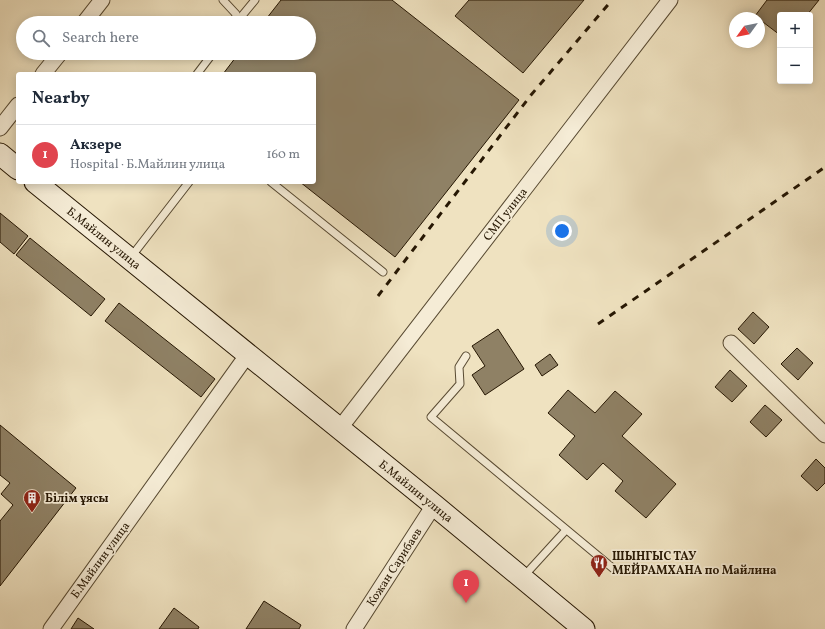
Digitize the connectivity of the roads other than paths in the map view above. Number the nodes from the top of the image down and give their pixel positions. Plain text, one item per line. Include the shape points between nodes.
1 (102, 0) edge
2 (223, 0) edge
3 (256, 0) edge
4 (670, 0) edge
5 (89, 16) edge
6 (236, 16) edge
7 (242, 16) edge
8 (54, 60) edge
9 (208, 60) edge
10 (45, 72) edge
11 (199, 72) edge
12 (16, 108) edge
13 (0, 128) edge
14 (0, 154) edge
15 (16, 166) edge
16 (38, 184) edge
17 (186, 184) edge
18 (273, 184) edge
19 (130, 258) junction
20 (383, 272) dead end
21 (731, 342) dead end
22 (248, 354) junction
23 (466, 356) dead end
24 (340, 428) junction
25 (825, 435) edge
26 (434, 505) junction
27 (566, 530) junction
28 (615, 570) dead end
29 (522, 578) junction
30 (51, 629) edge
31 (354, 629) edge
32 (584, 629) edge

1 - 5 street
2 - 6 lane
3 - 7 lane
4 - 24 street, СМП улица
8 - 10 street
9 - 11 lane
12 - 13 street
14 - 15 street
16 - 19 street, Б.Майлин улица
17 - 19 lane
18 - 20 lane
19 - 22 street, Б.Майлин улица
21 - 25 street
22 - 24 street, Б.Майлин улица
22 - 30 street, Б.Майлин улица
23 - 27 lane via 459,367 460,384 431,417
24 - 26 street, Б.Майлин улица
26 - 29 street, Б.Майлин улица
26 - 31 street, Кожан Сарибаев
27 - 28 lane
27 - 29 lane
29 - 32 street, Б.Майлин улица

